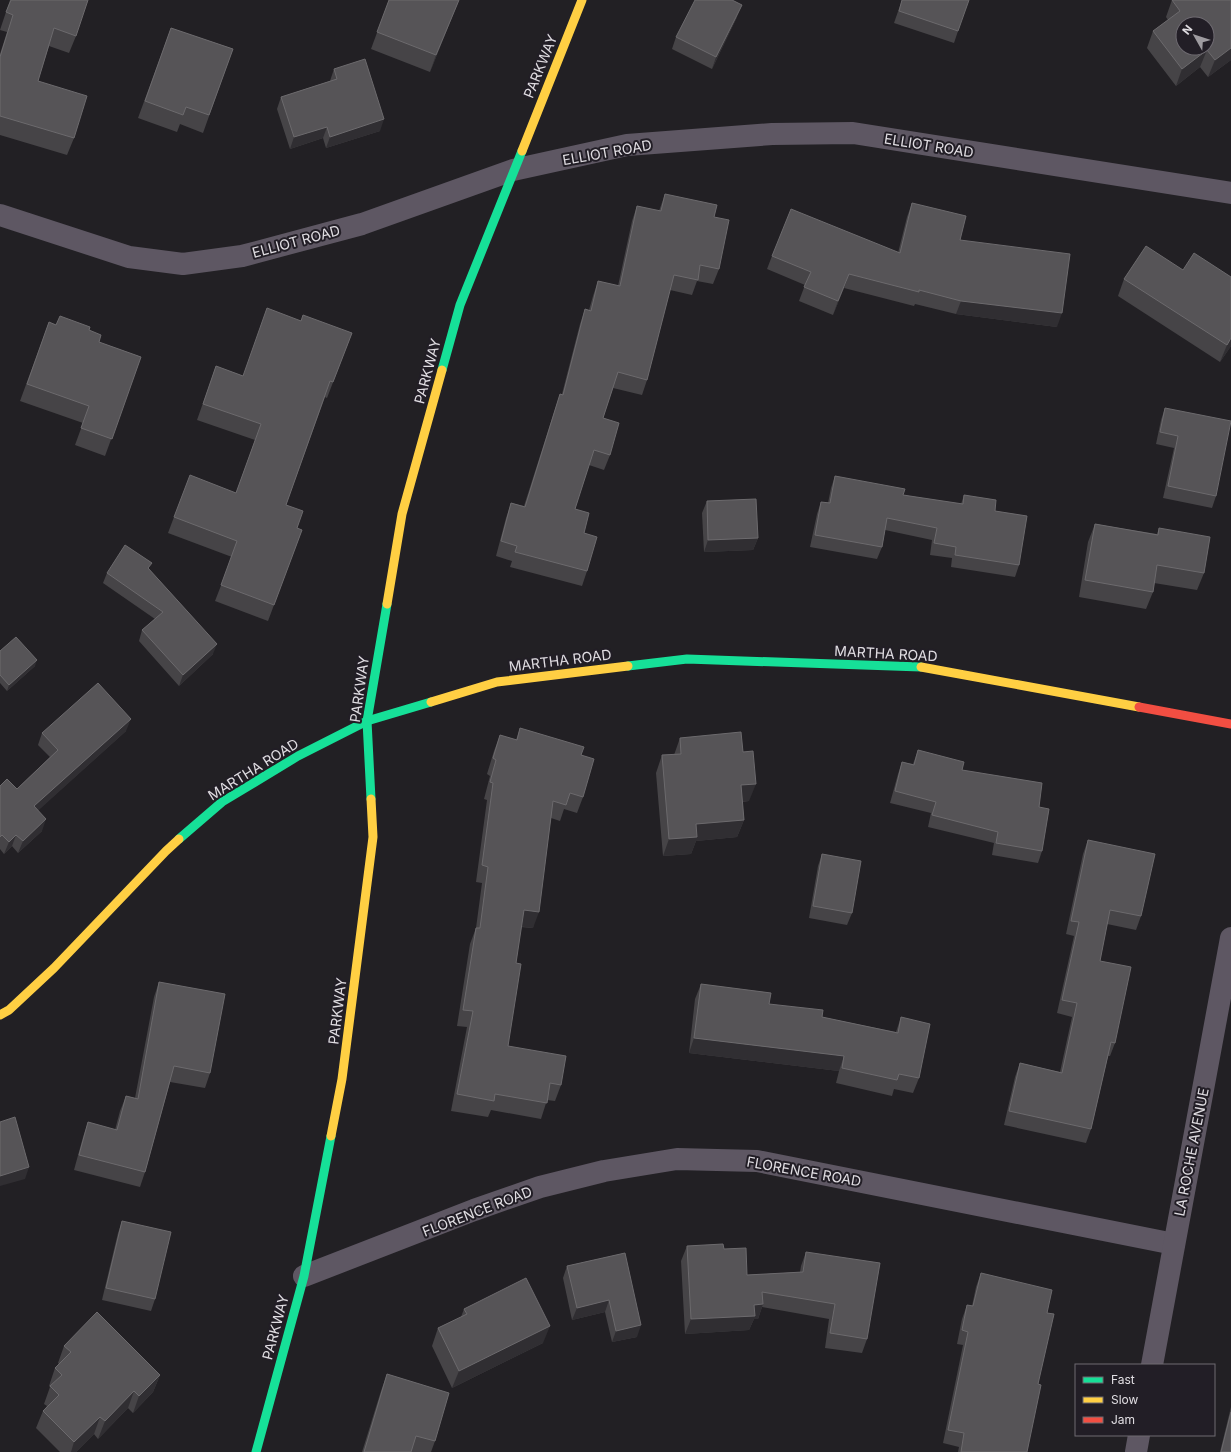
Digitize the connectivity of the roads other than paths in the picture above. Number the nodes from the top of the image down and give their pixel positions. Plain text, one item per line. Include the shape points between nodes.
1 (582, 0) edge
2 (513, 170) junction
3 (1231, 193) edge
4 (0, 215) edge
5 (367, 721) junction
6 (1231, 724) edge
7 (1231, 938) edge
8 (0, 1015) edge
9 (1174, 1244) junction
10 (304, 1276) junction
11 (1152, 1364) edge
12 (1140, 1436) edge
13 (256, 1452) edge
14 (1136, 1452) edge

1 - 2 street, PARKWAY
2 - 3 street, ELLIOT ROAD via 627,145 772,134 853,133
2 - 4 street, ELLIOT ROAD via 362,224 242,256 183,264 129,257
2 - 5 street, PARKWAY via 460,305 402,514
5 - 6 street, MARTHA ROAD via 497,682 687,659 924,667
5 - 8 street, MARTHA ROAD via 298,756 222,802 166,851 54,968 9,1010
5 - 10 street, PARKWAY via 373,837 342,1079
7 - 9 street, LA ROCHE AVENUE
9 - 10 street, FLORENCE ROAD via 758,1161 677,1159 604,1171 540,1187
9 - 11 street, LA ROCHE AVENUE
10 - 13 street, PARKWAY
12 - 14 street

